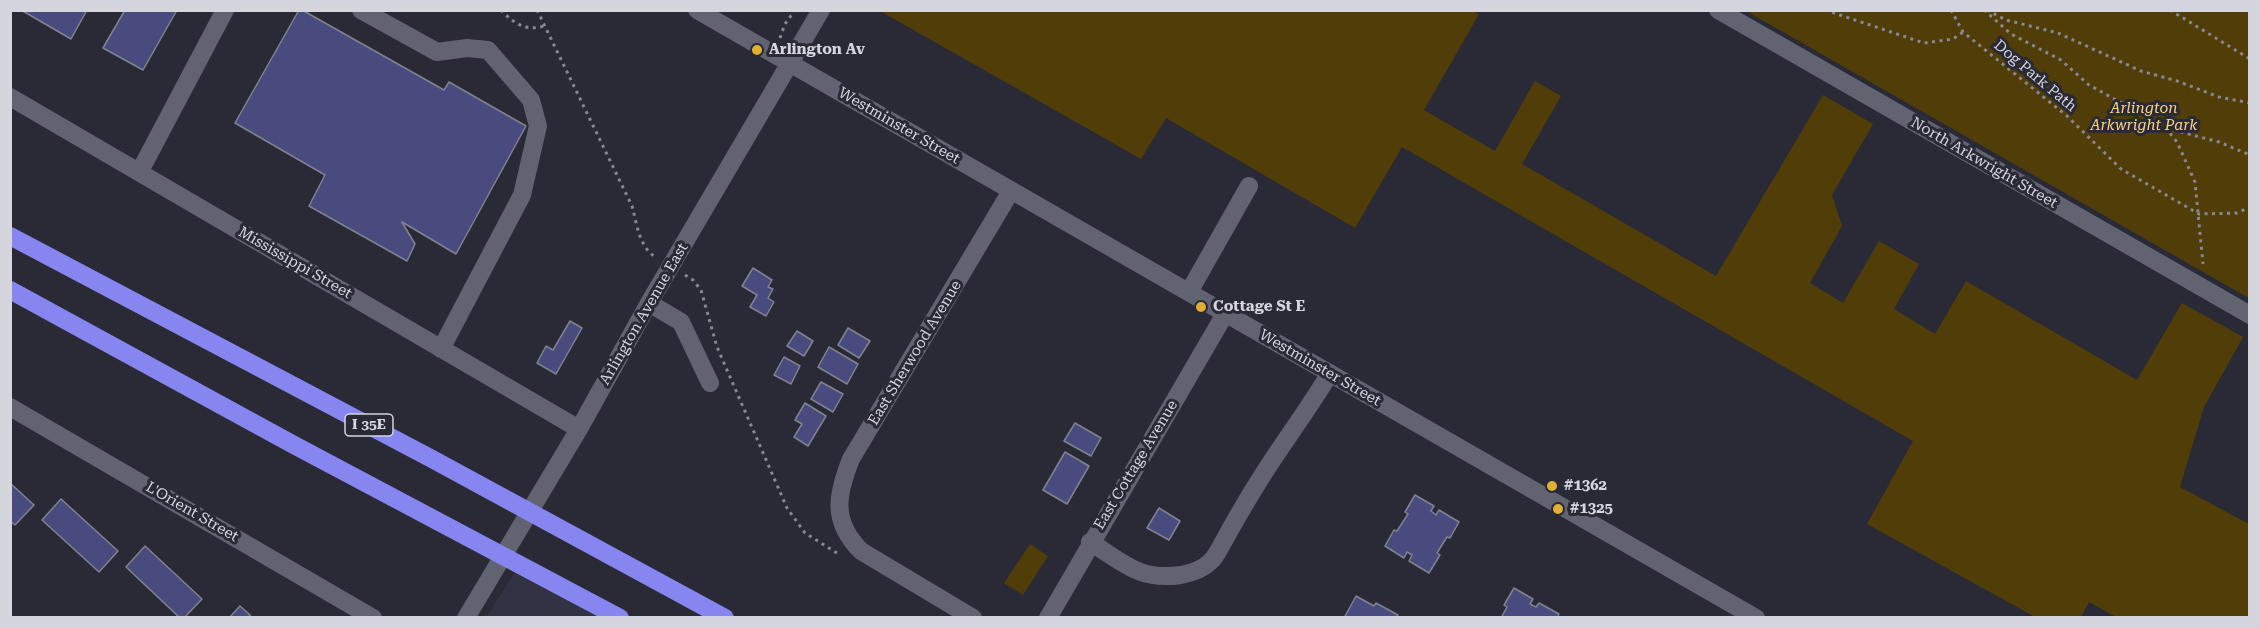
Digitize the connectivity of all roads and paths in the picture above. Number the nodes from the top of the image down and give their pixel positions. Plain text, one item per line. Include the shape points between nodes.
1 (225, 10) edge
2 (361, 10) edge
3 (501, 10) edge
4 (537, 10) edge
5 (697, 10) edge
6 (795, 10) edge
7 (821, 10) edge
8 (1718, 10) edge
9 (1825, 10) edge
10 (1951, 10) edge
11 (1985, 10) edge
12 (2170, 10) edge
13 (546, 25) junction
14 (1963, 32) junction
15 (780, 38) dead end
16 (2250, 59) edge
17 (791, 64) junction
18 (10, 97) edge
19 (2250, 103) edge
20 (2165, 127) junction
21 (2250, 154) edge
22 (140, 171) junction
23 (1250, 186) dead end
24 (1011, 191) junction
25 (2250, 207) edge
26 (2199, 214) junction
27 (10, 237) edge
28 (648, 253) dead end
29 (2203, 264) dead end
30 (686, 276) dead end
31 (10, 290) edge
32 (1190, 292) junction
33 (10, 296) edge
34 (649, 303) junction
35 (46, 309) junction
36 (1225, 314) junction
37 (2250, 315) edge
38 (441, 349) junction
39 (1330, 373) junction
40 (710, 383) dead end
41 (10, 407) edge
42 (579, 429) junction
43 (1090, 542) junction
44 (843, 557) dead end
45 (468, 614) edge
46 (373, 618) edge
47 (620, 618) edge
48 (725, 618) edge
49 (974, 618) edge
50 (1048, 618) edge
51 (1756, 618) edge

1 - 22 street
2 - 38 street via 437,52 488,50 531,100 538,126 522,195
3 - 13 path via 514,24 537,29
4 - 13 path
5 - 17 street, Westminster Street
6 - 15 path
7 - 17 street, Arlington Avenue East
8 - 37 street, North Arkwright Street
9 - 14 path via 1924,43 1953,39
10 - 14 path, Dog Park Path
11 - 19 path, Dog Park Path via 2006,20 2058,33 2141,71
11 - 20 path, Dog Park Path via 2011,34 2061,60 2089,86
12 - 16 path
13 - 28 path via 632,206
14 - 26 path, Dog Park Path via 2067,116 2121,169
17 - 24 street, Westminster Street
17 - 34 street, Arlington Avenue East
18 - 22 street, Mississippi Street
20 - 21 path
20 - 26 path, Dog Park Path via 2195,182
22 - 38 street, Mississippi Street
23 - 32 street
24 - 32 street, Westminster Street
24 - 49 street, East Sherwood Avenue via 851,459 838,503 850,538 861,551
25 - 26 path via 2237,213
26 - 29 path, Dog Park Path
27 - 48 highway, I 35E
30 - 44 path via 701,290 717,347 787,508 805,533
31 - 35 highway
32 - 36 street, Westminster Street
33 - 35 highway
34 - 40 street via 681,322
34 - 42 street, Arlington Avenue East
35 - 47 highway
36 - 39 street, Westminster Street
36 - 43 street, East Cottage Avenue
38 - 42 street, Mississippi Street
39 - 43 street via 1215,556 1202,568 1186,574 1152,576
39 - 51 street, Westminster Street
41 - 46 street, L'Orient Street
42 - 45 street, Arlington Avenue East
43 - 50 street, East Cottage Avenue

